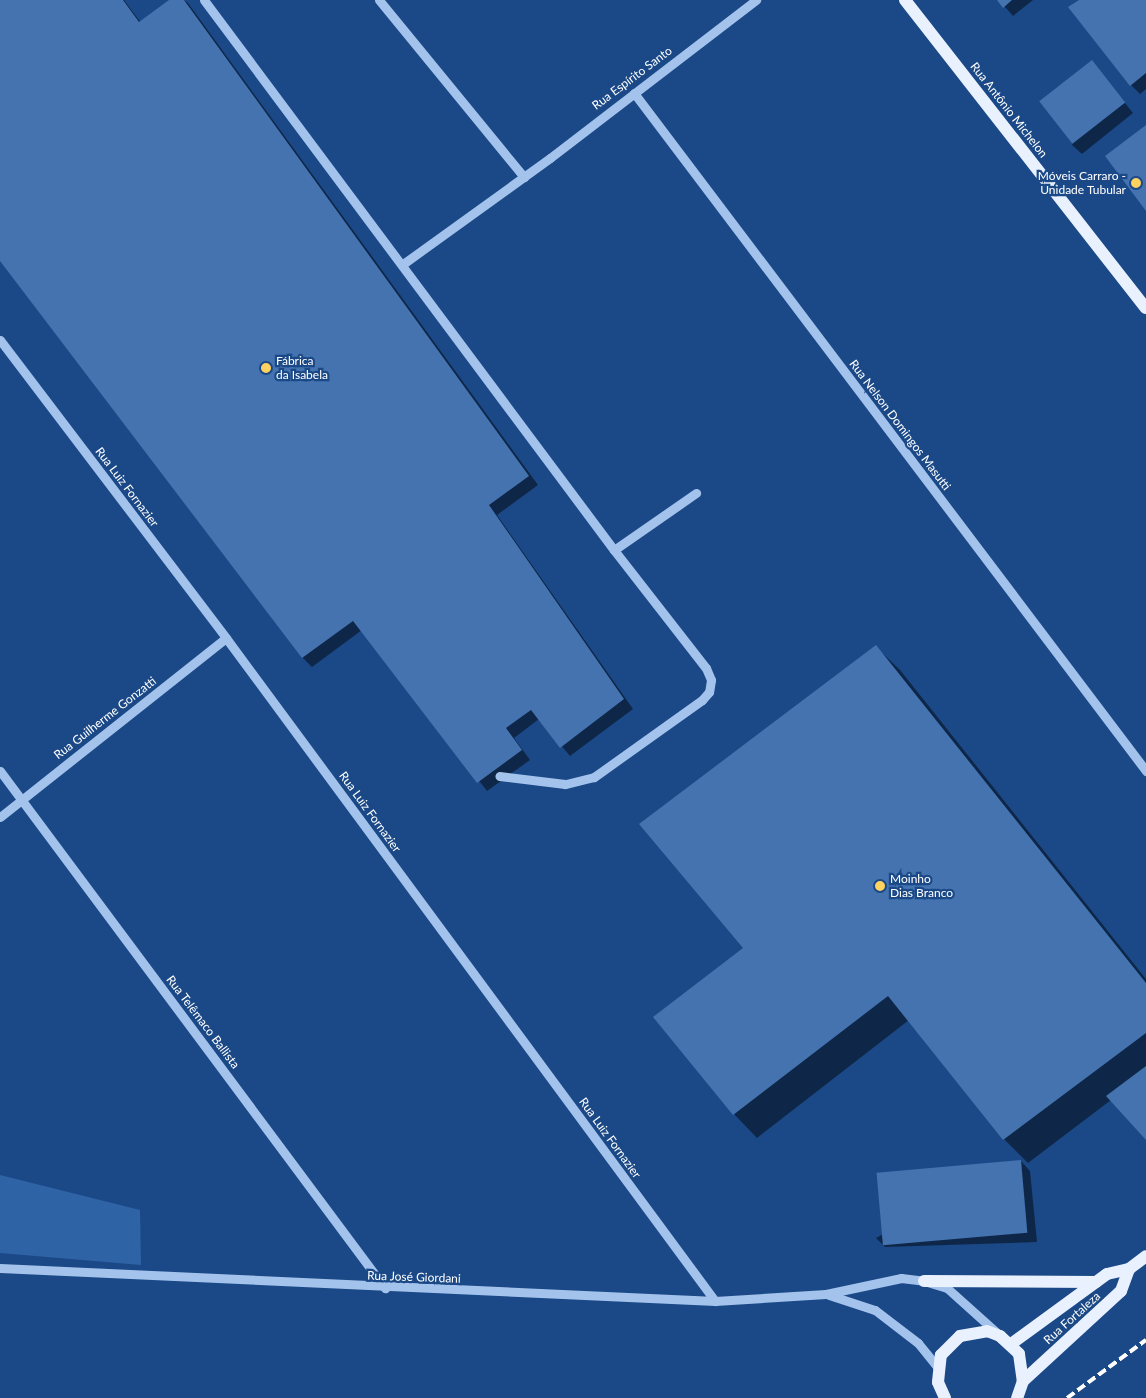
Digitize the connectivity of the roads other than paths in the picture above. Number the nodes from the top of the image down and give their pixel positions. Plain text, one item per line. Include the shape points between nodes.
1 (204, 0) edge
2 (379, 0) edge
3 (756, 0) edge
4 (905, 0) edge
5 (634, 93) junction
6 (524, 177) junction
7 (402, 264) junction
8 (1146, 308) edge
9 (0, 340) edge
10 (696, 493) dead end
11 (614, 550) junction
12 (226, 638) junction
13 (0, 771) edge
14 (1146, 772) edge
15 (499, 776) dead end
16 (22, 799) junction
17 (0, 817) edge
18 (1146, 1256) edge
19 (0, 1268) edge
20 (1128, 1269) junction
21 (924, 1281) junction
22 (1096, 1282) junction
23 (385, 1288) junction
24 (826, 1294) junction
25 (715, 1301) junction
26 (1000, 1336) junction
27 (1011, 1344) junction
28 (938, 1368) junction
29 (1023, 1381) junction
30 (945, 1398) edge
31 (1017, 1398) edge

1 - 7 street
2 - 6 street
3 - 5 street, Rua Espírito Santo
4 - 8 main road, Rua Antônio Michelon
5 - 6 street, Rua Espírito Santo
5 - 14 street, Rua Nelson Domingos Masutti
6 - 7 street, Rua Espírito Santo
7 - 11 street
9 - 12 street, Rua Luiz Fornazier
10 - 11 street
11 - 15 street via 706,668 711,680 709,692 594,776 565,784
12 - 16 street, Rua Guilherme Gonzatti
12 - 25 street, Rua Luiz Fornazier
13 - 16 street, Rua Telêmaco Ballista
16 - 17 street, Rua Guilherme Gonzatti
16 - 23 street, Rua Telêmaco Ballista
18 - 20 main road, Rua Fortaleza
19 - 23 street, Rua José Giordani
20 - 22 main road, Rua Fortaleza via 1107,1274
20 - 29 main road, Rua Fortaleza via 1121,1291
21 - 22 main road
21 - 24 street, Rua José Giordani via 878,1280
21 - 26 street, Rua José Giordani via 947,1288
22 - 27 main road, Rua Fortaleza
23 - 25 street, Rua José Giordani
24 - 25 street, Rua José Giordani
24 - 28 street, Rua José Giordani via 875,1310 918,1343
26 - 27 main road
26 - 28 main road via 987,1331 960,1336 941,1355
27 - 29 main road via 1023,1367
28 - 30 main road via 938,1382
29 - 31 main road

